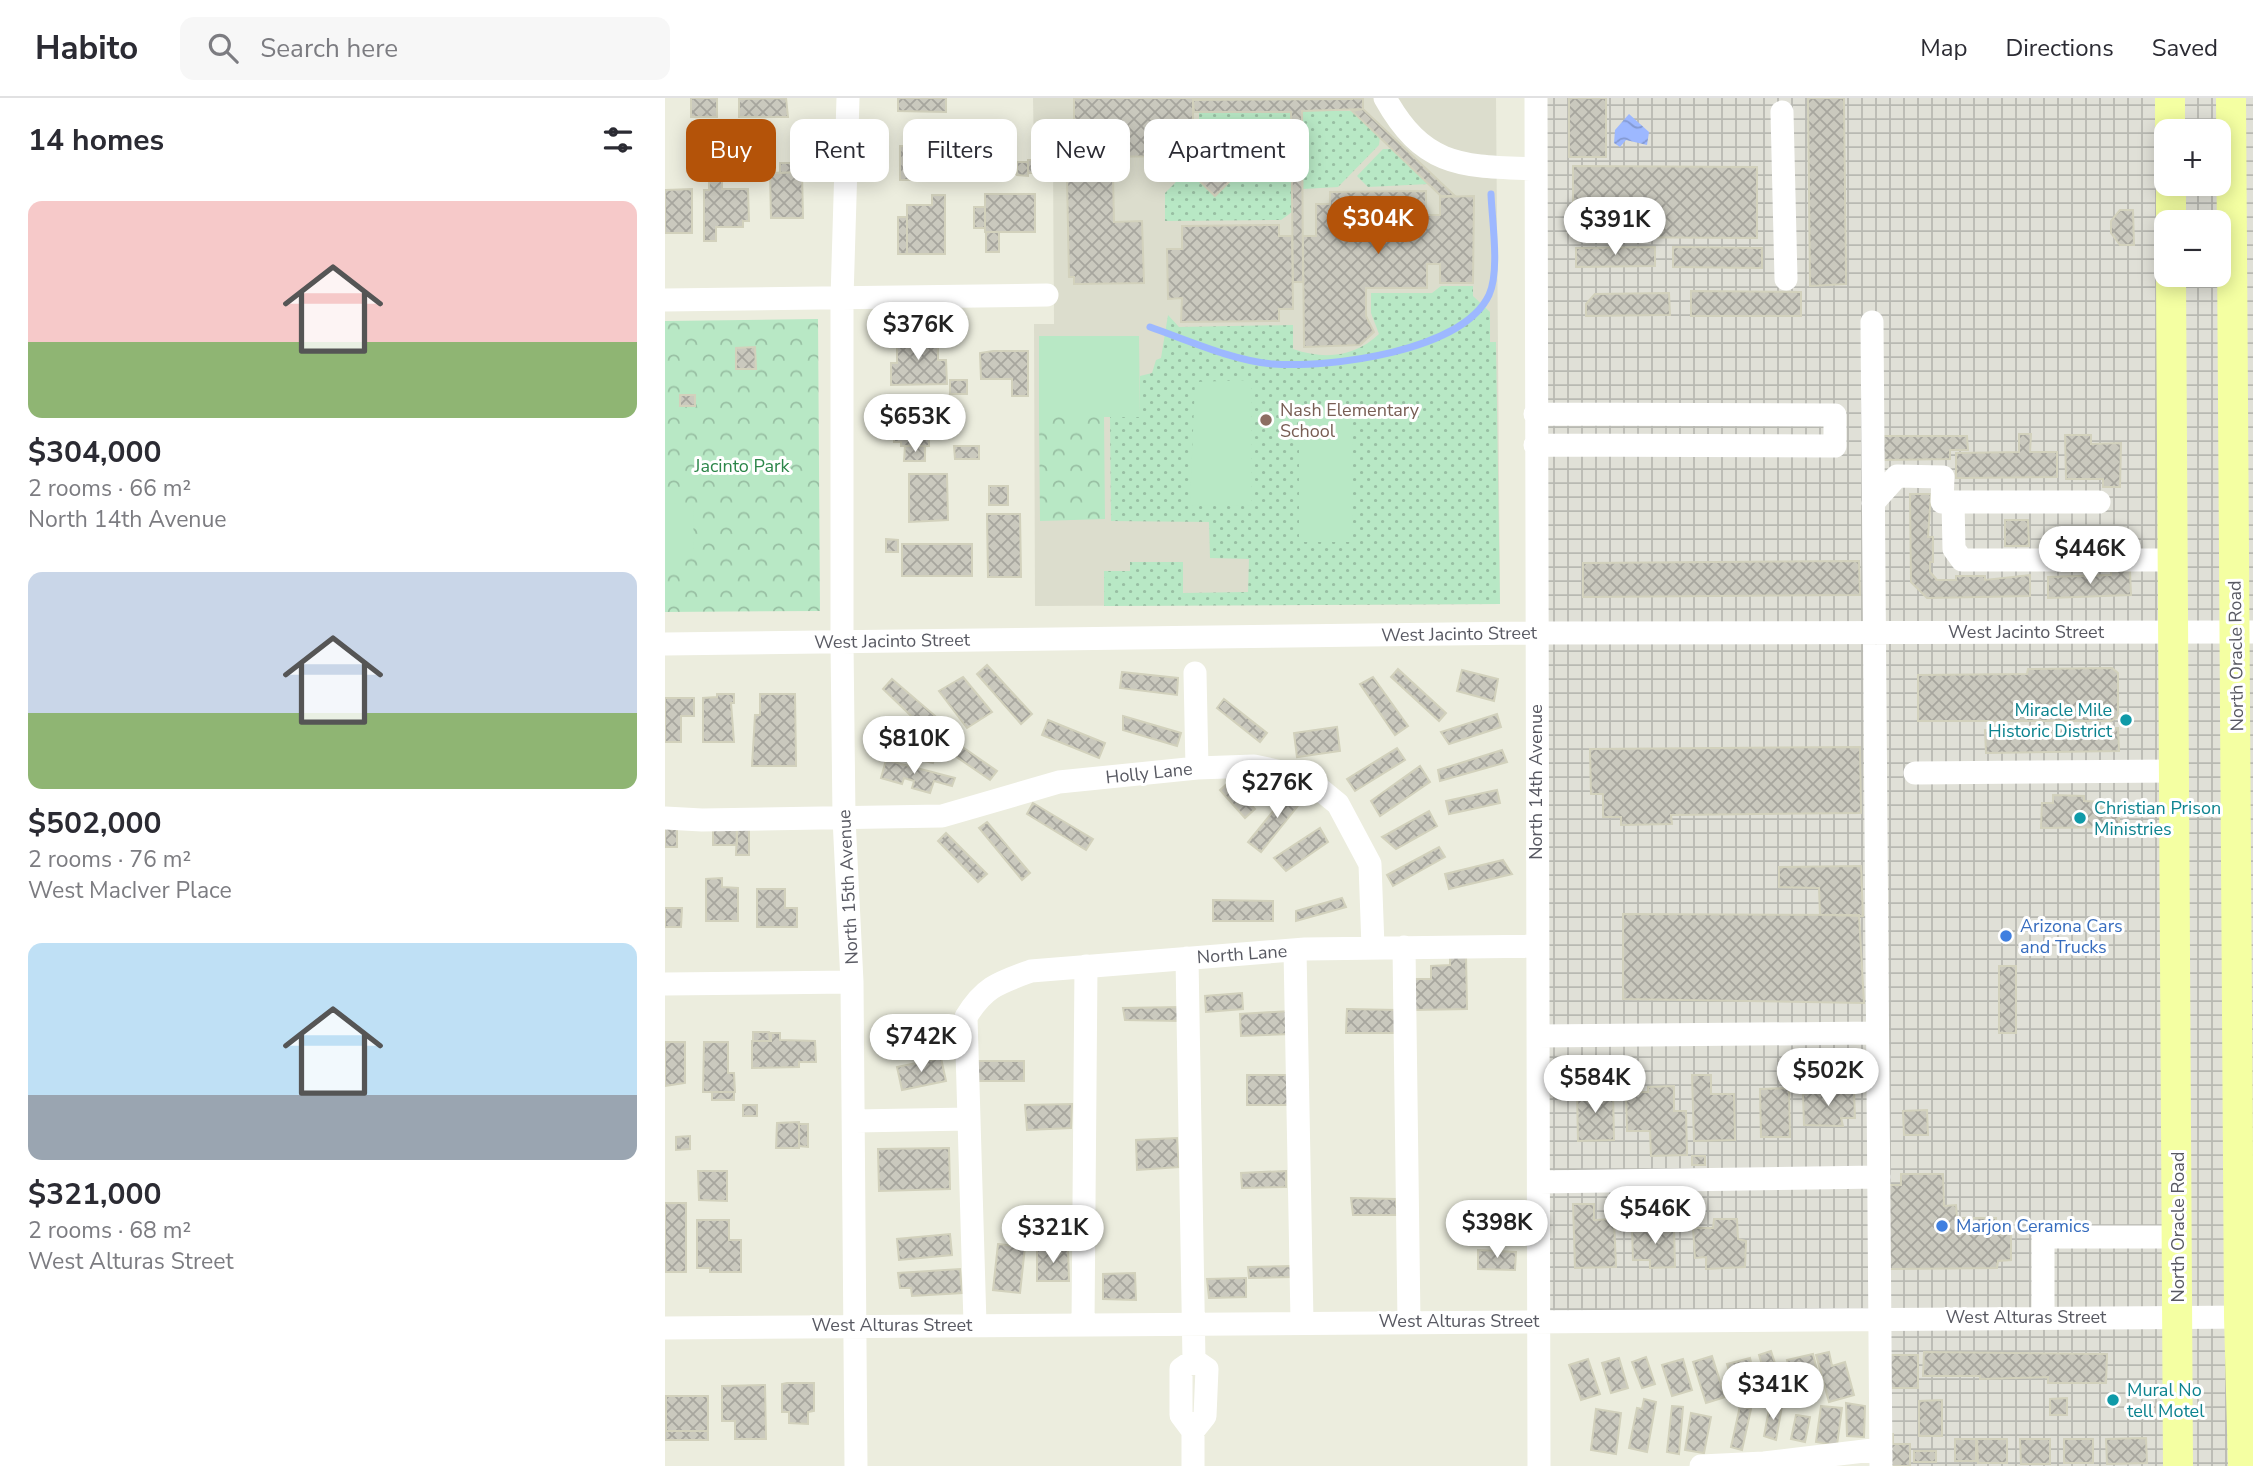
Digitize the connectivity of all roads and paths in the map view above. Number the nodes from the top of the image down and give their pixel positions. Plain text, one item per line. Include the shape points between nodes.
1 (848, 98) edge
2 (1385, 98) edge
3 (1536, 98) edge
4 (2170, 98) edge
5 (2231, 98) edge
6 (1782, 112) dead end
7 (2170, 119) edge
8 (1535, 169) junction
9 (2242, 189) edge
10 (1786, 279) dead end
11 (2172, 287) edge
12 (1047, 295) dead end
13 (842, 298) junction
14 (665, 300) edge
15 (1873, 322) dead end
16 (1535, 414) junction
17 (1535, 445) junction
18 (1953, 502) junction
19 (2099, 502) dead end
20 (1873, 503) junction
21 (2174, 560) junction
22 (1873, 632) junction
23 (2175, 632) junction
24 (2244, 632) edge
25 (1534, 633) junction
26 (842, 642) junction
27 (665, 644) edge
28 (1195, 673) dead end
29 (2245, 747) edge
30 (1197, 768) junction
31 (2176, 771) junction
32 (1915, 773) dead end
33 (665, 818) edge
34 (844, 818) junction
35 (2245, 864) edge
36 (1538, 946) junction
37 (1373, 947) junction
38 (1404, 947) junction
39 (1295, 950) junction
40 (1187, 958) junction
41 (1086, 966) junction
42 (852, 982) junction
43 (665, 984) edge
44 (2245, 993) edge
45 (1877, 1033) junction
46 (1538, 1035) junction
47 (969, 1119) junction
48 (855, 1121) junction
49 (1879, 1177) junction
50 (1539, 1182) junction
51 (2178, 1237) junction
52 (2246, 1237) edge
53 (2179, 1316) junction
54 (2043, 1317) junction
55 (2246, 1317) edge
56 (1881, 1318) junction
57 (1541, 1321) junction
58 (1302, 1322) junction
59 (1409, 1322) junction
60 (1192, 1323) junction
61 (975, 1324) junction
62 (1083, 1324) junction
63 (857, 1325) junction
64 (665, 1328) edge
65 (1881, 1457) edge
66 (856, 1466) edge
67 (1193, 1466) edge
68 (1539, 1466) edge
69 (1558, 1466) edge
70 (1701, 1466) edge
71 (2178, 1466) edge
72 (2243, 1466) edge

1 - 13 street, North 15th Avenue
2 - 8 street via 1409,134 1450,161
3 - 8 street, North 14th Avenue
4 - 7 main road
5 - 9 main road, North Oracle Road
6 - 10 street
8 - 16 street, North 14th Avenue
9 - 24 main road, North Oracle Road
11 - 21 main road, North Oracle Road
12 - 13 street
13 - 14 street
13 - 26 street, North 15th Avenue
15 - 20 street
16 - 17 street, North 14th Avenue
16 - 17 street via 1835,415 1835,446
17 - 25 street, North 14th Avenue
18 - 19 street
18 - 20 street via 1943,502 1943,477 1897,476
18 - 21 street via 1954,549 1962,560
20 - 22 street
21 - 23 main road, North Oracle Road
22 - 23 street, West Jacinto Street
22 - 25 street, West Jacinto Street
22 - 45 street
23 - 24 street, West Jacinto Street
23 - 31 main road, North Oracle Road
24 - 29 main road, North Oracle Road
25 - 26 street, West Jacinto Street
25 - 36 street, North 14th Avenue
26 - 27 street, West Jacinto Street
26 - 34 street, North 15th Avenue
28 - 30 street
29 - 35 main road, North Oracle Road
30 - 34 street, Holly Lane via 1059,782 942,816
30 - 37 street, Holly Lane via 1254,766 1305,777 1338,804 1370,864
31 - 32 street
31 - 51 main road, North Oracle Road
33 - 34 street, Holly Lane
34 - 42 street, North 15th Avenue
35 - 44 main road, North Oracle Road
36 - 38 street, North Lane
36 - 46 street, North 14th Avenue
37 - 38 street, North Lane
37 - 39 street, North Lane
38 - 59 street
39 - 40 street, North Lane
39 - 58 street
40 - 41 street, North Lane
40 - 60 street
41 - 47 street, North Lane via 1031,971 995,984 978,998 965,1017
41 - 62 street
42 - 43 street
42 - 48 street, North 15th Avenue
44 - 52 main road, North Oracle Road
45 - 46 street
45 - 49 street
46 - 50 street, North 14th Avenue
47 - 48 street
47 - 61 street
48 - 63 street, North 15th Avenue
49 - 50 street
49 - 56 street
50 - 57 street, North 14th Avenue
51 - 53 main road, North Oracle Road
51 - 54 street via 2043,1237
52 - 55 main road, North Oracle Road
53 - 54 street, West Alturas Street
53 - 55 street, West Alturas Street
53 - 71 main road, North Oracle Road
54 - 56 street, West Alturas Street
55 - 72 main road, North Oracle Road
56 - 57 street, West Alturas Street
56 - 65 street
57 - 59 street, West Alturas Street
57 - 68 street, North 14th Avenue
58 - 59 street, West Alturas Street
58 - 60 street, West Alturas Street
60 - 62 street, West Alturas Street
60 - 67 street via 1194,1360 1207,1369 1205,1416 1193,1431
61 - 62 street, West Alturas Street
61 - 63 street, West Alturas Street
63 - 64 street, West Alturas Street
63 - 66 street, North 15th Avenue
65 - 70 street
68 - 69 street

